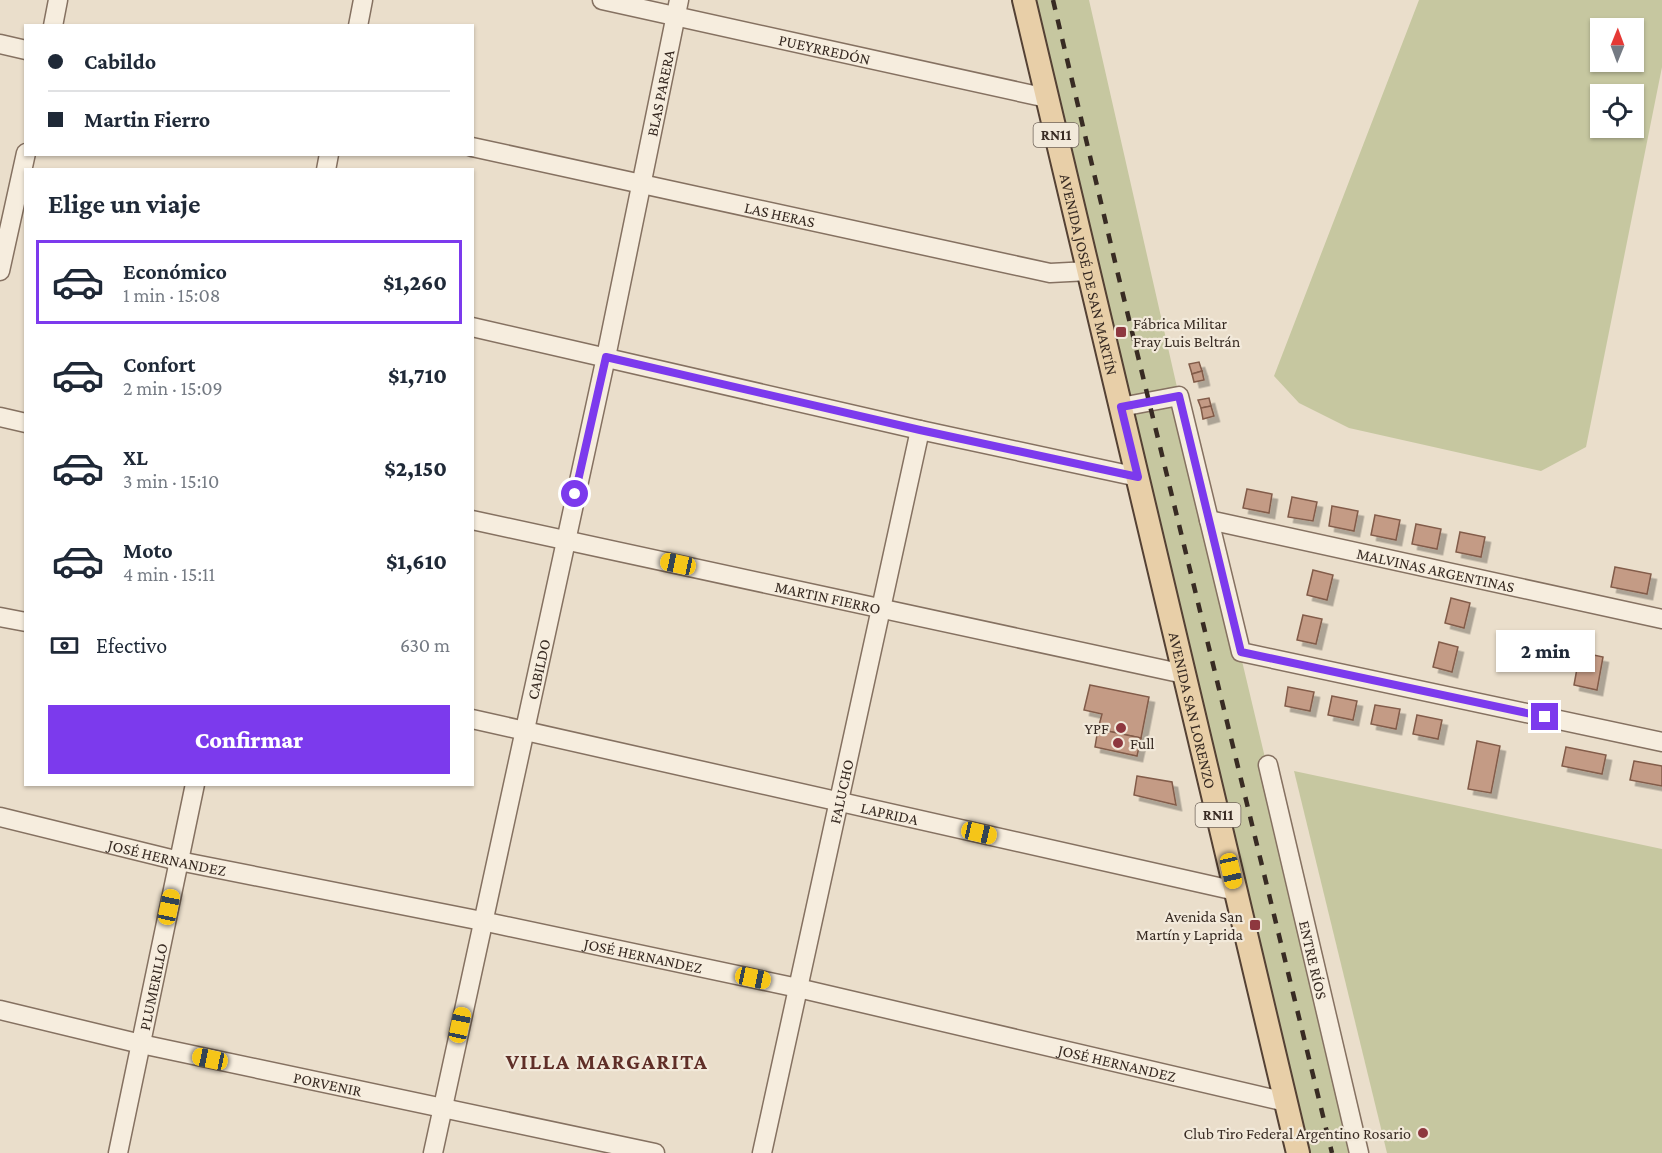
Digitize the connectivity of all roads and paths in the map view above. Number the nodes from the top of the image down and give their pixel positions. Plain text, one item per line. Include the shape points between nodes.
1 (58, 0) edge
2 (363, 0) edge
3 (602, 0) edge
4 (1024, 0) edge
5 (678, 8) edge
6 (53, 24) edge
7 (358, 24) edge
8 (0, 44) edge
9 (24, 50) edge
10 (1047, 98) junction
11 (474, 147) edge
12 (25, 156) edge
13 (640, 184) junction
14 (12, 226) edge
15 (0, 271) edge
16 (1089, 271) junction
17 (474, 327) edge
18 (606, 357) junction
19 (1121, 407) junction
20 (0, 417) edge
21 (24, 423) edge
22 (920, 430) junction
23 (1138, 477) junction
24 (474, 520) edge
25 (1209, 520) junction
26 (565, 540) junction
27 (881, 608) junction
28 (0, 617) edge
29 (1662, 619) edge
30 (24, 622) edge
31 (1184, 674) junction
32 (474, 718) edge
33 (524, 730) junction
34 (1662, 742) edge
35 (1268, 765) dead end
36 (195, 786) edge
37 (839, 801) junction
38 (0, 817) edge
39 (179, 861) junction
40 (1236, 891) junction
41 (482, 921) junction
42 (798, 988) junction
43 (0, 1010) edge
44 (141, 1044) junction
45 (1286, 1102) junction
46 (443, 1109) junction
47 (117, 1153) edge
48 (433, 1153) edge
49 (655, 1153) edge
50 (762, 1153) edge
51 (1298, 1153) edge
52 (1359, 1153) edge

1 - 6 street
2 - 7 street
3 - 5 street, PUEYRREDÓN
4 - 10 main road, AVENIDA JOSÉ DE SAN MARTÍN / RN11
5 - 10 street, PUEYRREDÓN
5 - 13 street, BLAS PARERA
8 - 9 street
10 - 16 main road, AVENIDA JOSÉ DE SAN MARTÍN / RN11
11 - 13 street, LAS HERAS
12 - 14 street
13 - 16 street, LAS HERAS via 1050,273
13 - 18 street, CABILDO
14 - 15 street
16 - 19 main road, AVENIDA JOSÉ DE SAN MARTÍN / RN11
17 - 18 street
18 - 22 street
18 - 26 street, CABILDO
19 - 23 main road, AVENIDA JOSÉ DE SAN MARTÍN / RN11
19 - 25 street via 1179,396
20 - 21 street
22 - 23 street
22 - 27 street, FALUCHO
23 - 31 main road, AVENIDA SAN LORENZO / RN11
24 - 26 street, MARTIN FIERRO
25 - 29 street, MALVINAS ARGENTINAS
25 - 34 street via 1241,652
26 - 27 street, MARTIN FIERRO
26 - 33 street, CABILDO
27 - 31 street, MARTIN FIERRO
27 - 37 street, FALUCHO
28 - 30 street
31 - 40 main road, AVENIDA SAN LORENZO / RN11
32 - 33 street, LAPRIDA
33 - 37 street, LAPRIDA
33 - 41 street, CABILDO
35 - 52 street, ENTRE RÍOS
36 - 39 street, PLUMERILLO
37 - 40 street, LAPRIDA
37 - 42 street, FALUCHO
38 - 39 street, JOSÉ HERNANDEZ
39 - 41 street, JOSÉ HERNANDEZ
39 - 44 street, PLUMERILLO
40 - 45 main road, AVENIDA SAN LORENZO / RN11
41 - 42 street, JOSÉ HERNANDEZ
41 - 46 street, CABILDO
42 - 45 street, JOSÉ HERNANDEZ
42 - 50 street, FALUCHO
43 - 44 street, PORVENIR
44 - 46 street, PORVENIR
44 - 47 street, PLUMERILLO
45 - 51 main road, AVENIDA SAN LORENZO / RN11
46 - 48 street, CABILDO
46 - 49 street, PORVENIR

